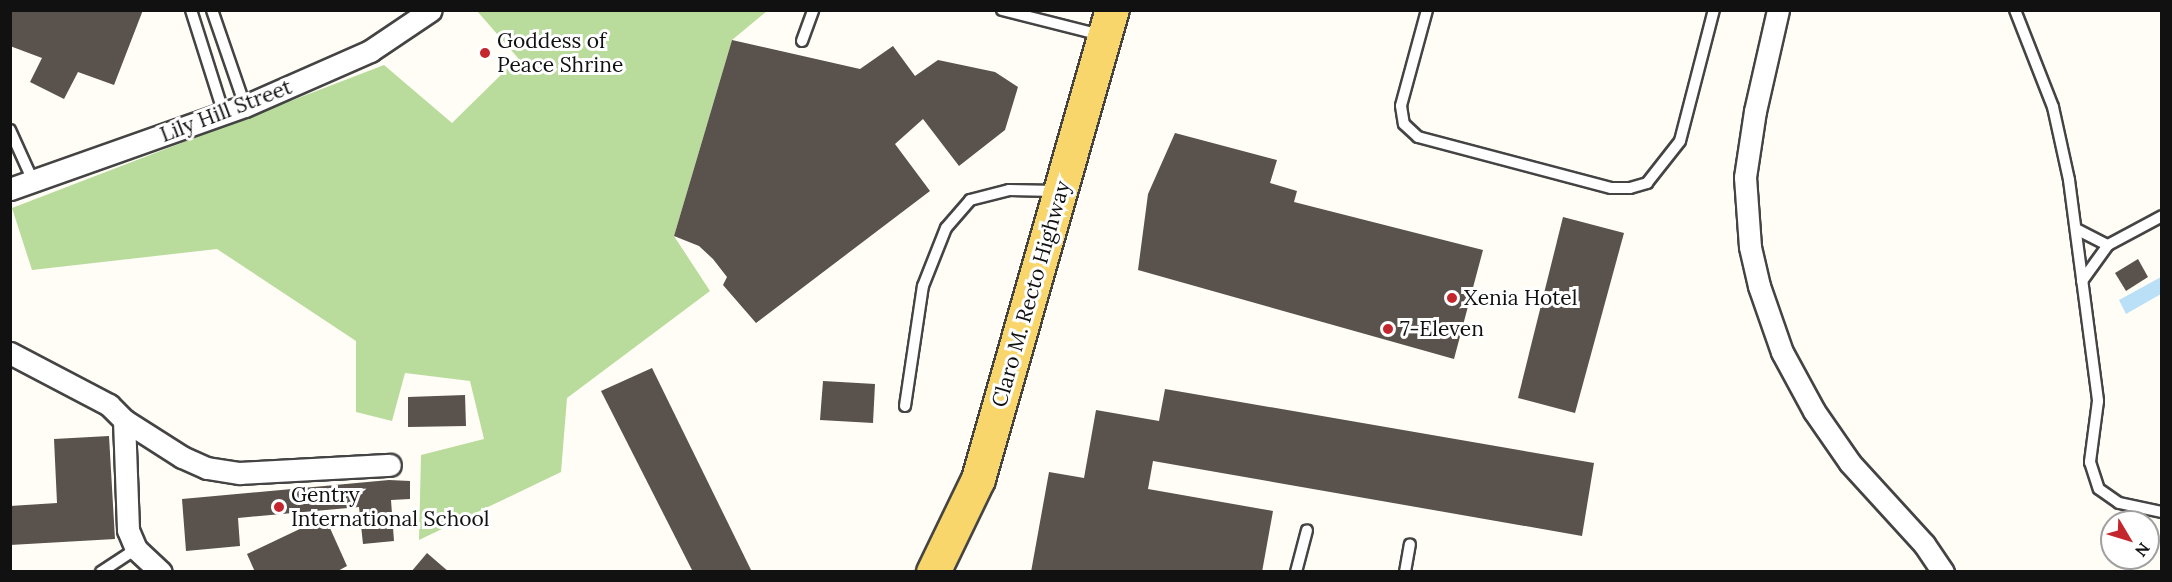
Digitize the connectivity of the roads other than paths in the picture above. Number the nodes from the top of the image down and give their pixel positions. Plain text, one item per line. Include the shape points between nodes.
1 (191, 10) edge
2 (212, 10) edge
3 (431, 10) edge
4 (813, 10) edge
5 (1002, 10) edge
6 (1427, 10) edge
7 (1714, 10) edge
8 (1778, 10) edge
9 (2015, 10) edge
10 (1108, 23) edge
11 (802, 41) dead end
12 (245, 106) junction
13 (224, 114) junction
14 (10, 130) edge
15 (33, 181) junction
16 (10, 189) edge
17 (1060, 192) junction
18 (2162, 216) edge
19 (2076, 229) junction
20 (2108, 245) junction
21 (2082, 281) junction
22 (10, 353) edge
23 (905, 406) dead end
24 (124, 420) junction
25 (390, 465) dead end
26 (2162, 512) edge
27 (1307, 530) dead end
28 (1410, 544) dead end
29 (136, 549) junction
30 (101, 572) edge
31 (161, 572) edge
32 (933, 572) edge
33 (1296, 572) edge
34 (1405, 572) edge
35 (1943, 572) edge

1 - 13 lane
2 - 12 lane
3 - 12 street, Lily Hill Street via 370,51
4 - 11 lane
5 - 10 lane
6 - 7 lane via 1401,106 1404,124 1418,137 1620,188 1647,183 1680,141
8 - 35 street via 1745,177 1750,247 1759,286 1782,352 1814,411 1850,463 1924,544
9 - 19 lane via 2053,107
10 - 17 main road, Claro M. Recto Highway
12 - 13 street, Lily Hill Street
13 - 15 street, Lily Hill Street
14 - 15 lane
15 - 16 street, Lily Hill Street
17 - 23 lane via 1010,190 970,200 946,228 922,286
17 - 32 main road, Claro M. Recto Highway via 978,479
18 - 20 lane
19 - 20 lane
19 - 21 lane
20 - 21 lane
21 - 26 lane via 2098,401 2091,452 2099,489 2119,503
22 - 24 street via 109,405
24 - 25 street via 207,468 240,473
24 - 29 street via 128,530
27 - 33 lane
28 - 34 lane
29 - 30 lane
29 - 31 street

